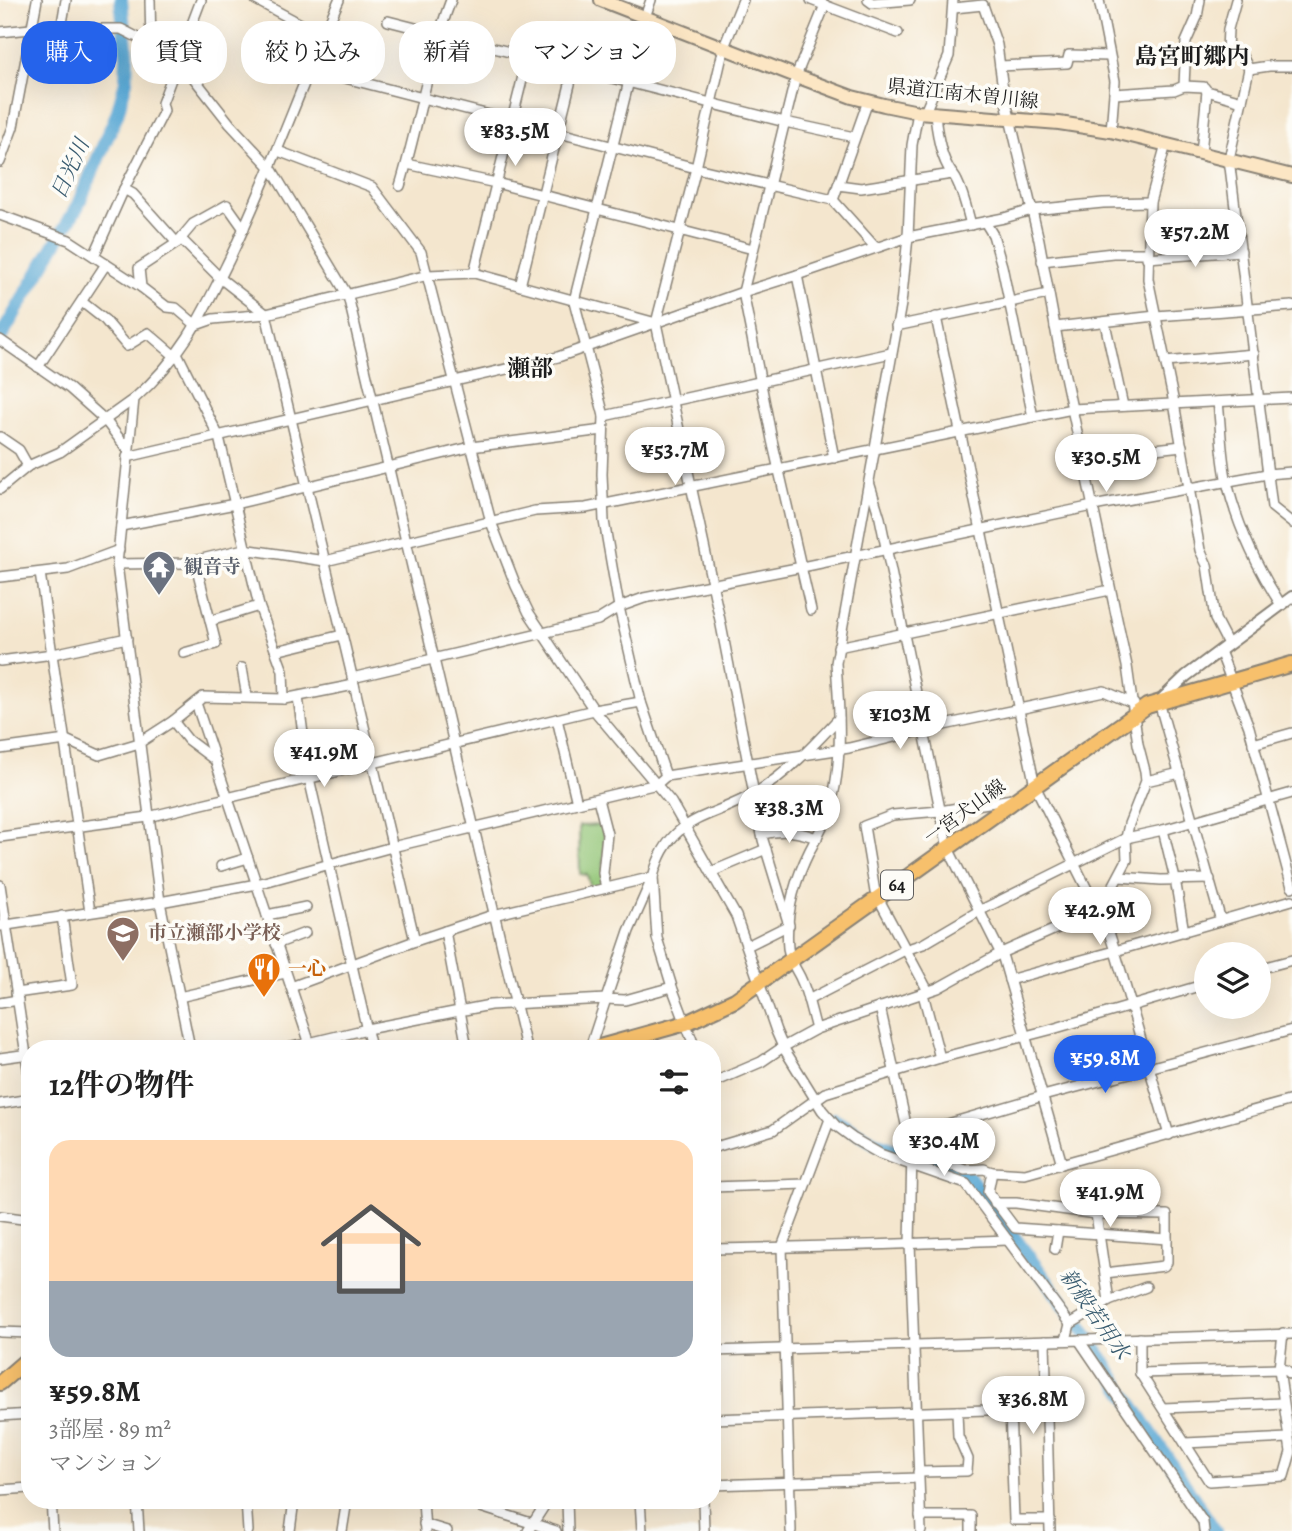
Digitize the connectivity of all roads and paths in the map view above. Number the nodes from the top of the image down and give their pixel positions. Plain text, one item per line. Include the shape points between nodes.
1 (37, 0) edge
2 (66, 0) edge
3 (150, 0) edge
4 (201, 0) edge
5 (256, 0) edge
6 (339, 0) edge
7 (451, 0) edge
8 (602, 0) edge
9 (651, 0) edge
10 (743, 0) edge
11 (811, 0) edge
12 (868, 0) edge
13 (910, 0) edge
14 (1099, 0) edge
15 (1200, 0) edge
16 (1236, 0) edge
17 (269, 3) edge
18 (953, 4) edge
19 (825, 5) junction
20 (645, 17) junction
21 (388, 20) dead end
22 (33, 21) edge
23 (62, 21) edge
24 (150, 21) edge
25 (193, 21) edge
26 (298, 21) edge
27 (330, 21) edge
28 (443, 21) edge
29 (644, 21) edge
30 (399, 23) edge
31 (21, 30) edge
32 (0, 32) edge
33 (898, 33) dead end
34 (724, 47) junction
35 (1109, 56) junction
36 (1000, 66) junction
37 (1292, 66) edge
38 (1249, 69) junction
39 (796, 76) junction
40 (21, 83) edge
41 (169, 84) edge
42 (198, 84) edge
43 (304, 84) edge
44 (367, 84) edge
45 (427, 84) edge
46 (521, 84) edge
47 (570, 84) edge
48 (628, 84) edge
49 (641, 84) edge
50 (1184, 86) junction
51 (1208, 91) junction
52 (1114, 94) junction
53 (424, 99) junction
54 (868, 101) junction
55 (1242, 101) junction
56 (712, 102) junction
57 (926, 112) junction
58 (1009, 119) junction
59 (512, 120) junction
60 (785, 122) junction
61 (0, 124) edge
62 (13, 127) junction
63 (1111, 131) junction
64 (558, 132) junction
65 (854, 137) junction
66 (1166, 144) junction
67 (613, 147) junction
68 (278, 151) junction
69 (1201, 153) junction
70 (1229, 159) junction
71 (0, 162) edge
72 (407, 164) junction
73 (271, 168) junction
74 (696, 168) junction
75 (952, 174) junction
76 (1292, 176) edge
77 (909, 181) junction
78 (496, 183) junction
79 (770, 185) junction
80 (838, 185) junction
81 (400, 186) dead end
82 (124, 189) junction
83 (542, 195) junction
84 (832, 200) junction
85 (1150, 202) junction
86 (597, 209) junction
87 (1032, 210) junction
88 (0, 215) edge
89 (985, 222) junction
90 (971, 225) junction
91 (244, 229) junction
92 (680, 230) junction
93 (908, 237) junction
94 (179, 241) junction
95 (875, 247) junction
96 (753, 249) junction
97 (1241, 251) junction
98 (94, 256) junction
99 (1147, 256) junction
100 (1042, 261) junction
101 (106, 264) junction
102 (474, 273) junction
103 (428, 275) junction
104 (797, 275) junction
105 (220, 278) junction
106 (520, 286) junction
107 (141, 287) junction
108 (743, 292) junction
109 (1048, 294) junction
110 (348, 296) junction
111 (575, 301) junction
112 (82, 302) junction
113 (1008, 302) junction
114 (1292, 306) edge
115 (1249, 309) junction
116 (266, 314) junction
117 (1156, 316) junction
118 (936, 317) junction
119 (656, 323) junction
120 (1105, 323) junction
121 (196, 325) junction
122 (896, 326) junction
123 (1055, 327) junction
124 (0, 340) edge
125 (586, 347) junction
126 (891, 353) junction
127 (1254, 354) junction
128 (177, 356) junction
129 (1165, 362) junction
130 (38, 367) junction
131 (815, 370) junction
132 (456, 381) junction
133 (761, 383) junction
134 (1292, 398) edge
135 (134, 399) junction
136 (1259, 400) junction
137 (372, 401) junction
138 (672, 402) junction
139 (1218, 402) junction
140 (1174, 403) junction
141 (1123, 406) junction
142 (1072, 409) junction
143 (604, 416) junction
144 (1033, 417) junction
145 (106, 420) junction
146 (292, 420) junction
147 (603, 430) junction
148 (961, 431) junction
149 (0, 437) edge
150 (219, 437) junction
151 (1182, 446) junction
152 (471, 447) junction
153 (874, 450) junction
154 (128, 453) junction
155 (1083, 457) junction
156 (834, 458) junction
157 (28, 466) junction
158 (388, 468) junction
159 (779, 468) junction
160 (1292, 472) edge
161 (1267, 474) junction
162 (868, 481) junction
163 (1226, 482) junction
164 (307, 486) junction
165 (691, 487) junction
166 (0, 489) edge
167 (1190, 490) junction
168 (235, 504) junction
169 (603, 504) junction
170 (1093, 506) junction
171 (491, 522) junction
172 (1292, 523) edge
173 (121, 526) junction
174 (982, 528) junction
175 (406, 542) junction
176 (244, 548) junction
177 (887, 548) junction
178 (119, 550) junction
179 (856, 554) junction
180 (195, 561) junction
181 (325, 561) junction
182 (117, 564) junction
183 (802, 567) junction
184 (40, 573) junction
185 (0, 577) edge
186 (712, 586) junction
187 (1110, 590) junction
188 (1292, 597) edge
189 (1281, 605) junction
190 (259, 606) junction
191 (619, 607) junction
192 (811, 610) dead end
193 (999, 614) junction
194 (210, 621) junction
195 (542, 632) junction
196 (904, 634) junction
197 (342, 635) junction
198 (127, 638) junction
199 (838, 648) junction
200 (1224, 648) junction
201 (276, 651) junction
202 (184, 653) dead end
203 (53, 654) junction
204 (433, 658) junction
205 (0, 661) edge
206 (1292, 664) edge
207 (242, 668) dead end
208 (353, 681) junction
209 (1231, 681) junction
210 (298, 696) junction
211 (247, 697) junction
212 (284, 699) junction
213 (641, 702) junction
214 (1159, 702) junction
215 (196, 703) junction
216 (1019, 709) junction
217 (1134, 709) junction
218 (594, 710) junction
219 (839, 718) junction
220 (557, 719) junction
221 (173, 721) junction
222 (923, 730) junction
223 (1292, 733) edge
224 (66, 740) junction
225 (139, 743) junction
226 (453, 743) junction
227 (1254, 744) junction
228 (0, 749) edge
229 (838, 750) junction
230 (802, 756) junction
231 (216, 761) junction
232 (373, 763) junction
233 (749, 765) junction
234 (1180, 773) junction
235 (666, 776) junction
236 (309, 778) junction
237 (1146, 781) junction
238 (657, 784) junction
239 (1035, 786) junction
240 (1292, 793) edge
241 (754, 794) junction
242 (228, 797) junction
243 (1017, 798) junction
244 (598, 799) junction
245 (1269, 799) junction
246 (578, 803) junction
247 (940, 811) junction
248 (148, 817) junction
249 (1194, 821) junction
250 (684, 824) junction
251 (77, 826) junction
252 (473, 829) junction
253 (1163, 830) junction
254 (762, 834) junction
255 (0, 837) edge
256 (817, 838) junction
257 (1126, 838) junction
258 (392, 847) junction
259 (948, 848) junction
260 (766, 849) junction
261 (248, 858) junction
262 (329, 863) junction
263 (1074, 863) junction
264 (221, 866) dead end
265 (711, 872) junction
266 (653, 877) junction
267 (1119, 877) junction
268 (1210, 879) junction
269 (1175, 880) junction
270 (1291, 880) edge
271 (257, 884) junction
272 (0, 885) edge
273 (606, 888) junction
274 (879, 898) junction
275 (1292, 900) edge
276 (160, 902) junction
277 (306, 907) dead end
278 (1097, 908) junction
279 (979, 911) junction
280 (90, 912) junction
281 (267, 915) junction
282 (493, 915) junction
283 (62, 916) junction
284 (1221, 921) junction
285 (789, 925) junction
286 (3, 926) edge
287 (445, 931) junction
288 (1184, 932) junction
289 (304, 933) dead end
290 (415, 941) junction
291 (276, 944) junction
292 (747, 946) junction
293 (905, 950) junction
294 (1115, 951) junction
295 (1001, 953) junction
296 (1292, 960) edge
297 (791, 962) junction
298 (353, 964) junction
299 (1271, 966) edge
300 (285, 973) junction
301 (1009, 980) junction
302 (758, 986) junction
303 (291, 987) junction
304 (672, 987) junction
305 (1194, 987) edge
306 (926, 993) junction
307 (17, 996) junction
308 (179, 997) junction
309 (606, 999) junction
310 (808, 1000) junction
311 (0, 1003) edge
312 (515, 1004) junction
313 (1130, 1005) junction
314 (880, 1007) junction
315 (459, 1010) junction
316 (686, 1023) junction
317 (367, 1029) junction
318 (816, 1029) junction
319 (1292, 1030) edge
320 (1026, 1037) junction
321 (25, 1040) edge
322 (188, 1040) edge
323 (309, 1040) edge
324 (331, 1040) edge
325 (369, 1040) edge
326 (465, 1040) edge
327 (524, 1040) edge
328 (593, 1040) edge
329 (625, 1040) edge
330 (692, 1040) edge
331 (783, 1047) junction
332 (21, 1055) edge
333 (0, 1058) edge
334 (940, 1058) junction
335 (1149, 1069) junction
336 (895, 1072) junction
337 (721, 1079) edge
338 (1043, 1096) junction
339 (815, 1098) junction
340 (21, 1100) edge
341 (1292, 1100) edge
342 (0, 1104) edge
343 (830, 1119) junction
344 (910, 1135) junction
345 (1169, 1135) junction
346 (721, 1145) edge
347 (911, 1156) junction
348 (1062, 1164) junction
349 (992, 1172) junction
350 (805, 1184) junction
351 (721, 1187) edge
352 (995, 1203) junction
353 (1096, 1214) junction
354 (0, 1216) edge
355 (21, 1219) edge
356 (1058, 1231) junction
357 (1100, 1234) junction
358 (1167, 1239) junction
359 (1008, 1240) junction
360 (910, 1244) junction
361 (782, 1247) junction
362 (721, 1249) edge
363 (1055, 1249) dead end
364 (1105, 1273) junction
365 (1146, 1287) dead end
366 (1109, 1301) junction
367 (1070, 1324) junction
368 (0, 1332) edge
369 (21, 1333) edge
370 (1287, 1334) edge
371 (1140, 1338) junction
372 (1066, 1340) junction
373 (1085, 1340) junction
374 (1045, 1341) junction
375 (914, 1343) junction
376 (785, 1349) junction
377 (721, 1351) edge
378 (21, 1365) edge
379 (1279, 1369) junction
380 (1140, 1373) junction
381 (1292, 1375) edge
382 (0, 1383) edge
383 (1283, 1403) junction
384 (1047, 1408) junction
385 (1163, 1408) junction
386 (1010, 1409) junction
387 (957, 1411) junction
388 (916, 1412) junction
389 (21, 1415) edge
390 (786, 1415) junction
391 (0, 1416) edge
392 (721, 1419) edge
393 (1289, 1432) edge
394 (1185, 1443) junction
395 (918, 1475) junction
396 (790, 1483) junction
397 (721, 1485) edge
398 (21, 1489) edge
399 (0, 1490) edge
400 (52, 1509) edge
401 (138, 1509) edge
402 (247, 1509) edge
403 (293, 1509) edge
404 (346, 1509) edge
405 (423, 1509) edge
406 (495, 1509) edge
407 (542, 1509) edge
408 (567, 1509) edge
409 (641, 1509) edge
410 (703, 1509) edge
411 (920, 1516) junction
412 (1050, 1520) junction
413 (530, 1527) edge
414 (1203, 1527) edge
415 (424, 1528) edge
416 (345, 1530) edge
417 (53, 1531) edge
418 (139, 1531) edge
419 (248, 1531) edge
420 (290, 1531) edge
421 (447, 1531) edge
422 (556, 1531) edge
423 (568, 1531) edge
424 (642, 1531) edge
425 (704, 1531) edge
426 (791, 1531) edge
427 (921, 1531) edge
428 (971, 1531) edge
429 (1050, 1531) edge
430 (1196, 1531) edge

1 - 22 street
2 - 23 street
3 - 24 street
4 - 25 street
5 - 17 street
6 - 27 street
7 - 28 street
8 - 20 main road, 県道江南木曽川線
9 - 20 street
10 - 34 street
11 - 19 street
12 - 13 street
14 - 35 street
15 - 50 street via 1186,42
16 - 38 street via 1227,50 1241,54
17 - 26 street
18 - 36 street via 983,5
18 - 57 street via 949,56
19 - 33 street
19 - 39 street
20 - 29 street
20 - 34 main road, 県道江南木曽川線
21 - 30 street
31 - 32 street
34 - 39 main road, 県道江南木曽川線
34 - 56 street
35 - 36 street via 1069,55 1067,63
35 - 52 street
36 - 58 street
37 - 38 street
38 - 55 street
39 - 54 main road, 県道江南木曽川線
39 - 60 street
40 - 62 street
41 - 82 street via 164,111
42 - 73 street
43 - 68 street
44 - 53 street
45 - 53 street
46 - 59 street
47 - 64 street
48 - 67 street
49 - 56 street
50 - 51 street
50 - 52 street
51 - 55 street
51 - 69 street
52 - 63 street
53 - 59 street
53 - 72 street
54 - 57 main road, 県道江南木曽川線
54 - 65 street
55 - 70 street
56 - 60 street
56 - 74 street
57 - 58 main road, 県道江南木曽川線
57 - 75 street
57 - 77 street
58 - 63 main road, 県道江南木曽川線
58 - 87 street
59 - 64 street
59 - 78 street
60 - 65 street
60 - 79 street
61 - 62 street
62 - 71 street
63 - 66 main road, 県道江南木曽川線
64 - 67 street
64 - 83 street
65 - 80 street
66 - 69 main road, 県道江南木曽川線
66 - 85 street
67 - 74 street
67 - 86 street
68 - 73 street
68 - 103 street via 372,187 421,252
69 - 70 main road, 県道江南木曽川線
70 - 76 main road, 県道江南木曽川線
70 - 97 street
72 - 78 street
72 - 81 street
73 - 91 street
73 - 110 street
74 - 79 street
74 - 92 street
75 - 77 street
75 - 90 street
77 - 80 street via 861,188
77 - 93 street
78 - 83 street
78 - 102 street
79 - 84 street
79 - 96 street
80 - 84 street
82 - 94 street
82 - 98 street
83 - 86 street
83 - 106 street
84 - 95 street
85 - 87 street
85 - 99 street
86 - 92 street
86 - 111 street
87 - 89 street
87 - 100 street
88 - 98 street via 69,240
89 - 90 street
89 - 113 street via 1002,266
90 - 93 street
91 - 94 street via 227,205 193,224
91 - 105 street
92 - 96 street
92 - 119 street
93 - 95 street
93 - 122 street
94 - 105 street
94 - 107 street via 139,268
95 - 104 street
96 - 108 street
97 - 99 street
97 - 115 street
98 - 101 street
99 - 100 street via 1113,253
99 - 117 street
100 - 109 street
101 - 107 street
101 - 112 street
102 - 103 street
102 - 106 street
103 - 110 street
103 - 132 street
104 - 108 street
104 - 131 street
105 - 116 street
105 - 121 street
106 - 111 street
107 - 121 street
108 - 119 street
108 - 133 street
109 - 113 street
109 - 123 street
110 - 116 street
110 - 137 street
111 - 119 street
111 - 125 street
112 - 128 street via 127,346 148,333
112 - 130 street
113 - 118 street
113 - 144 street
114 - 115 street
115 - 117 street
115 - 127 street
116 - 121 street
116 - 146 street
117 - 120 street
117 - 129 street
118 - 122 street
118 - 148 street
119 - 125 street
119 - 138 street
120 - 123 street
120 - 141 street
121 - 128 street
122 - 126 street
123 - 142 street
124 - 130 street
125 - 132 street
125 - 143 street
126 - 131 street
126 - 153 street
127 - 129 street
127 - 136 street
128 - 135 street
128 - 150 street
129 - 140 street
130 - 145 street
131 - 133 street
131 - 156 street
132 - 137 street
132 - 152 street
133 - 138 street
133 - 159 street
134 - 136 street
135 - 145 street
135 - 154 street
136 - 139 street
136 - 161 street
137 - 146 street
137 - 158 street
138 - 143 street
138 - 165 street
139 - 140 street
139 - 163 street
140 - 141 street
140 - 151 street
141 - 142 street
142 - 144 street
142 - 155 street
143 - 147 street
144 - 148 street
145 - 154 street
145 - 157 street via 60,452
146 - 150 street
146 - 164 street
147 - 152 street
147 - 169 street
148 - 153 street
148 - 174 street
149 - 157 street via 19,450
150 - 154 street
150 - 168 street
151 - 155 street
151 - 167 street
152 - 158 street
152 - 171 street
153 - 156 street
153 - 162 street
154 - 173 street
155 - 170 street
156 - 159 street
157 - 166 street
158 - 164 street
158 - 175 street
159 - 165 street
159 - 183 street
160 - 161 street
161 - 163 street
161 - 172 street via 1272,507
162 - 177 street
162 - 179 street
163 - 167 street
163 - 189 street via 1260,571
164 - 168 street
164 - 181 street
165 - 169 street
165 - 186 street
167 - 170 street
167 - 200 street
168 - 173 street
168 - 176 street
169 - 171 street via 535,511
169 - 191 street
170 - 174 street
170 - 187 street
171 - 175 street
171 - 195 street via 516,586
173 - 178 street
174 - 177 street
174 - 193 street
175 - 181 street
175 - 204 street
176 - 180 street
176 - 181 street
176 - 190 street
177 - 179 street
177 - 196 street
178 - 182 street
178 - 184 street via 80,565
179 - 183 street
179 - 199 street
180 - 182 street
180 - 194 street
181 - 197 street
182 - 198 street
183 - 186 street
183 - 192 street
184 - 185 street
184 - 203 street
186 - 191 street
186 - 233 street
187 - 193 street
187 - 217 street
188 - 189 street
189 - 200 street
190 - 194 street
190 - 201 street
191 - 195 street via 598,621
191 - 213 street
193 - 196 street
193 - 216 street
194 - 202 street via 216,644
195 - 204 street
195 - 218 street
196 - 199 street
196 - 222 street
197 - 201 street
197 - 208 street
198 - 203 street
198 - 225 street
199 - 219 street
200 - 209 street
200 - 214 street
201 - 212 street via 283,671
203 - 205 street
203 - 224 street
204 - 208 street
204 - 226 street
206 - 209 main road, 一宮犬山線 / 64
207 - 211 street
208 - 210 street
208 - 232 street
209 - 214 main road, 一宮犬山線 / 64
209 - 227 street
210 - 212 street
210 - 236 street
211 - 212 street
211 - 215 street via 211,696
213 - 218 street
213 - 235 street
214 - 217 main road, 一宮犬山線 / 64
214 - 234 street
215 - 221 street
215 - 231 street
216 - 217 street via 1104,691
216 - 222 street
216 - 239 street
217 - 237 street
217 - 239 main road, 一宮犬山線 / 64
218 - 220 street
218 - 238 street
219 - 229 street
219 - 230 street
220 - 226 street
220 - 246 street
221 - 225 street
221 - 231 street via 188,740
222 - 229 street
222 - 247 street
223 - 227 street
224 - 225 street via 99,755
224 - 228 street
224 - 251 street
225 - 248 street
226 - 232 street
226 - 252 street
227 - 245 street
229 - 230 street
229 - 256 street via 833,797
230 - 233 street
230 - 241 street
231 - 242 street
232 - 236 street
232 - 258 street
233 - 235 street
233 - 241 street
234 - 237 street
234 - 249 street
235 - 238 street
236 - 242 street
236 - 262 street
237 - 257 street
238 - 244 street
238 - 250 street
239 - 243 main road, 一宮犬山線 / 64
239 - 263 street
240 - 245 street
241 - 250 street
241 - 254 street
242 - 248 street
242 - 261 street
243 - 247 street
243 - 259 main road, 一宮犬山線 / 64
244 - 246 street
244 - 273 street via 607,834
245 - 249 street
245 - 270 street
246 - 252 street
247 - 259 street
247 - 274 street via 893,815 864,826 871,877
248 - 251 street
248 - 276 street
249 - 253 street
249 - 268 street
250 - 265 street
250 - 266 street via 662,854
251 - 255 street
251 - 280 street
252 - 258 street
252 - 282 street
253 - 257 street
253 - 269 street
254 - 256 street via 795,831
254 - 260 street
256 - 285 street via 793,891
257 - 263 street
257 - 267 street via 1127,860
258 - 262 street
258 - 290 street
259 - 274 main road, 一宮犬山線 / 64
259 - 279 street
260 - 265 street
260 - 285 street
261 - 264 street
261 - 271 street
262 - 271 street
262 - 298 street
263 - 278 street
263 - 279 street
265 - 292 street
266 - 273 street
266 - 304 street via 657,937
266 - 309 street
267 - 269 street
267 - 278 street
268 - 269 street
268 - 284 street
269 - 288 street
271 - 276 street
271 - 281 street
272 - 286 street
273 - 282 street
274 - 293 street
274 - 297 main road, 一宮犬山線 / 64
275 - 284 street
276 - 280 street
276 - 308 street
277 - 281 street
278 - 294 street
278 - 295 street
279 - 293 street
279 - 295 street
280 - 283 street
281 - 291 street
282 - 287 street
282 - 312 street
283 - 286 street
283 - 307 street via 72,985
284 - 288 street
285 - 292 street
285 - 297 street
286 - 307 street
287 - 290 street
287 - 315 street
288 - 294 street
289 - 291 street
290 - 298 street
291 - 300 street
292 - 302 street
293 - 306 street
293 - 310 street
294 - 301 street
294 - 313 street
295 - 301 street
295 - 306 street
296 - 299 street
297 - 302 main road, 一宮犬山線 / 64
297 - 310 street
298 - 303 street
298 - 317 street
300 - 303 street
300 - 308 street
301 - 320 street
302 - 316 main road, 一宮犬山線 / 64
302 - 331 street
303 - 323 street
304 - 309 street via 625,1000
304 - 316 street
305 - 313 street
306 - 314 street
306 - 334 street
307 - 311 street
307 - 321 street
308 - 322 street
309 - 312 street
309 - 328 street
310 - 318 street
312 - 315 street
312 - 327 street
313 - 320 street
313 - 335 street
314 - 318 street
314 - 336 street
315 - 317 street
315 - 326 street
316 - 329 main road, 一宮犬山線 / 64
316 - 330 street
317 - 324 street
317 - 325 street
318 - 331 street
319 - 335 street
320 - 334 street
320 - 338 street
331 - 337 street
331 - 339 street
332 - 333 street
334 - 336 street
335 - 338 street
335 - 345 street
336 - 339 street
336 - 344 street
338 - 344 street
338 - 348 street
339 - 343 street
339 - 346 street via 773,1130
340 - 342 street
341 - 345 street
343 - 347 street via 880,1154
343 - 350 street
344 - 347 street
345 - 348 street
347 - 349 street
347 - 359 street via 966,1184
347 - 360 street
348 - 349 street via 1025,1174
349 - 352 street via 988,1192
350 - 351 street
350 - 361 street
352 - 353 street
352 - 356 street via 1015,1228
353 - 357 street
353 - 358 street via 1164,1214
354 - 355 street
356 - 357 street
356 - 363 street
357 - 358 street
357 - 364 street
358 - 364 street via 1164,1266
359 - 360 street
359 - 367 street
360 - 361 street
360 - 375 street
361 - 362 street
361 - 376 street
364 - 366 street
365 - 366 street
366 - 367 street
367 - 372 street
368 - 369 street
370 - 371 street
370 - 379 street
371 - 373 street
371 - 380 street
372 - 373 street
372 - 374 street
373 - 414 street
374 - 375 street
374 - 384 street
375 - 376 street
375 - 388 street
376 - 377 street
376 - 390 street
378 - 382 main road
379 - 380 street
379 - 381 street
379 - 383 street
380 - 385 street
383 - 385 street
383 - 393 street
384 - 386 street
384 - 412 street
385 - 394 street
386 - 387 street
386 - 412 street via 1014,1520
387 - 388 street
387 - 395 street via 967,1471
388 - 390 street
388 - 395 street
389 - 391 street
390 - 392 street
390 - 396 street
393 - 394 street
393 - 394 street via 1291,1452 1284,1476 1209,1481
395 - 396 street
395 - 411 street
396 - 397 street
396 - 426 street
398 - 399 street
400 - 417 street
401 - 418 street
402 - 419 street
403 - 420 street
404 - 416 street
405 - 415 street
406 - 413 street
407 - 413 street
408 - 423 street
409 - 424 street
410 - 425 street
411 - 427 street
411 - 428 street via 971,1516
412 - 429 street
413 - 422 street
414 - 430 street
415 - 421 street

